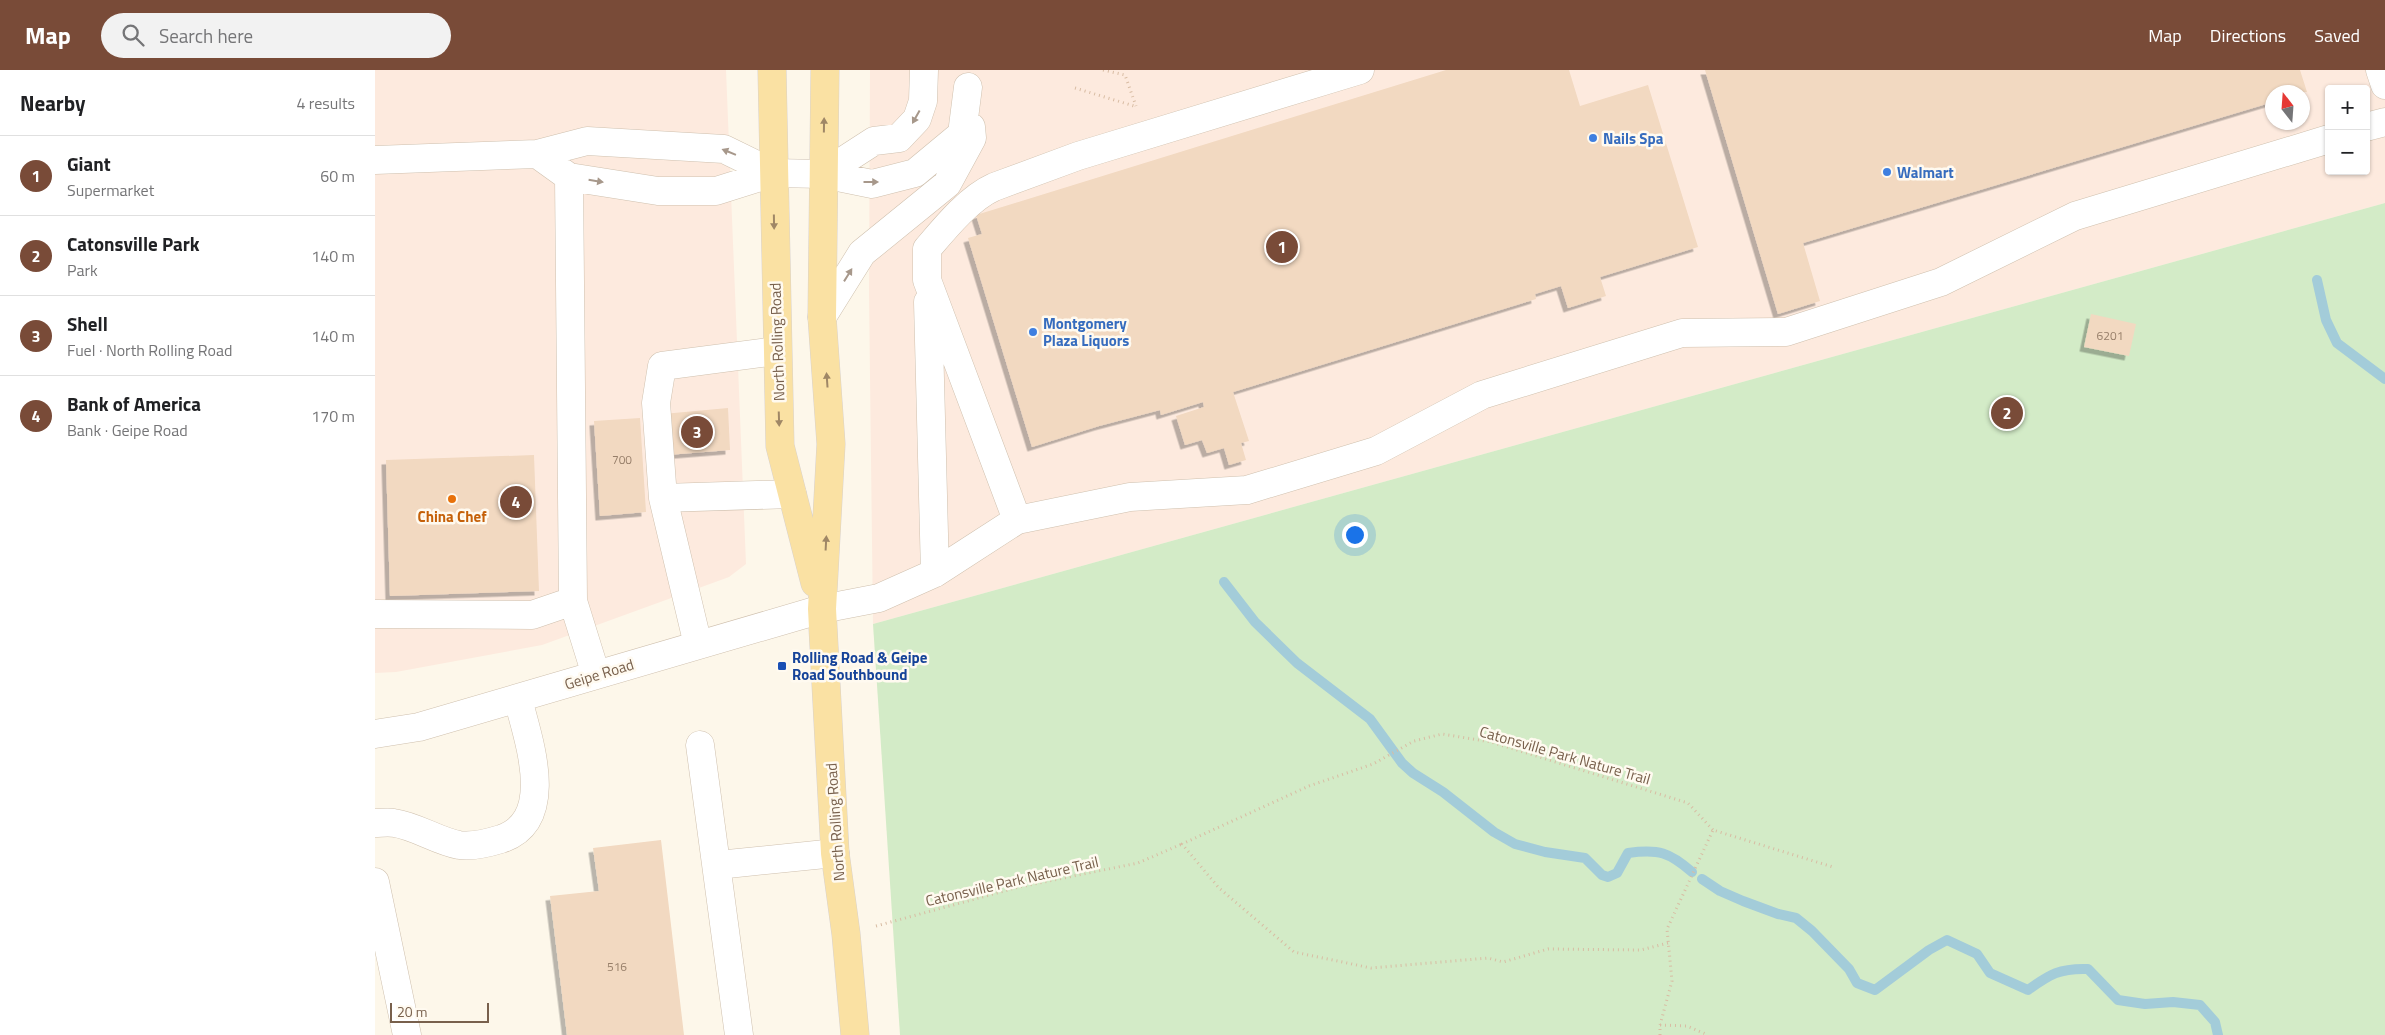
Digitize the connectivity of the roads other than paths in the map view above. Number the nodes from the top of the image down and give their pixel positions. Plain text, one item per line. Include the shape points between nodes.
1 (772, 70) edge
2 (825, 70) edge
3 (925, 70) edge
4 (1361, 70) edge
5 (2380, 70) edge
6 (967, 79) edge
7 (2385, 85) edge
8 (2385, 122) edge
9 (2370, 126) edge
10 (2325, 140) edge
11 (537, 154) junction
12 (375, 160) edge
13 (773, 173) junction
14 (823, 174) junction
15 (569, 177) junction
16 (927, 280) junction
17 (822, 317) junction
18 (777, 350) junction
19 (792, 494) junction
20 (663, 498) junction
21 (1017, 520) junction
22 (935, 573) junction
23 (573, 601) junction
24 (822, 609) junction
25 (375, 614) edge
26 (698, 645) junction
27 (596, 675) junction
28 (518, 699) junction
29 (375, 734) edge
30 (700, 744) dead end
31 (375, 823) edge
32 (835, 853) junction
33 (718, 864) junction
34 (375, 882) edge
35 (407, 1035) edge
36 (739, 1035) edge
37 (855, 1035) edge

1 - 13 main road, North Rolling Road
14 -> 2 main road, North Rolling Road
3 -> 14 street via 923,101 917,119 899,138 874,141
4 - 16 street via 1078,156 985,190 948,224 927,249
5 - 7 street
14 -> 6 street via 871,184 915,172 962,134
17 -> 6 street via 862,253 947,184 972,138
8 - 9 street
10 - 21 street via 2075,216 1941,282 1786,332 1682,333 1482,395 1377,451 1247,490 1131,497
11 - 12 street
13 -> 11 street via 724,149 587,140
11 - 15 street
13 - 14 street
15 -> 13 street via 657,191 716,191
13 -> 18 main road, North Rolling Road
14 - 17 main road, North Rolling Road
15 - 23 street
16 - 21 street
16 - 22 street
24 -> 17 main road, North Rolling Road via 831,444
18 -> 19 main road, North Rolling Road via 780,446
18 - 20 street via 662,366 656,403
19 - 20 street
19 - 24 main road, North Rolling Road
20 - 26 street
21 - 22 street, Geipe Road
22 - 24 street, Geipe Road via 879,598
23 - 25 street via 532,615
23 - 27 street
24 - 26 street, Geipe Road
24 - 32 main road, North Rolling Road
26 - 27 street, Geipe Road
27 - 28 street, Geipe Road
28 - 29 street, Geipe Road via 419,727
28 - 31 street via 532,754 535,781 535,801 525,822 507,837 484,844 460,845 394,823
30 - 33 street
32 - 33 street
32 - 37 main road, North Rolling Road
33 - 36 street
34 - 35 street

